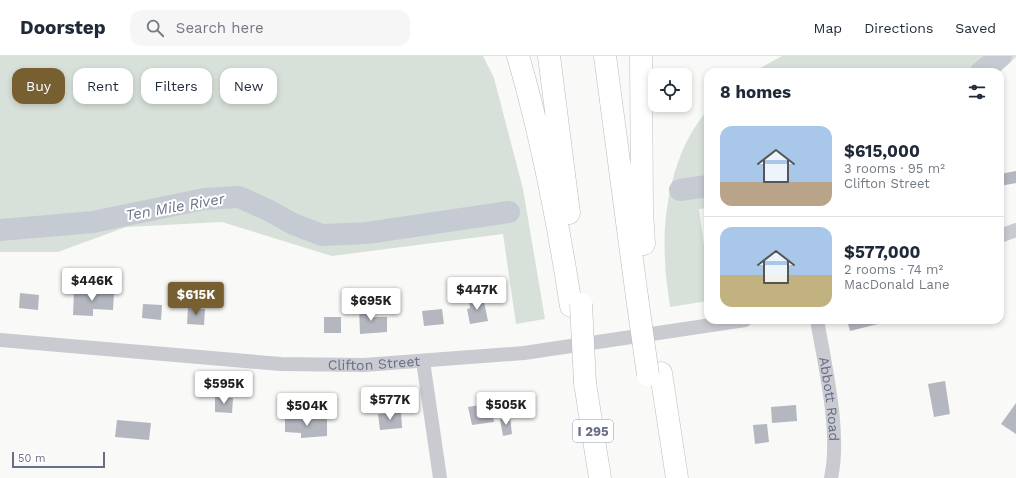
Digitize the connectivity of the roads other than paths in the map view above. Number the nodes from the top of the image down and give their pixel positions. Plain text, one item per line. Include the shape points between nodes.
1 (518, 56) edge
2 (548, 56) edge
3 (606, 56) edge
4 (641, 56) edge
5 (1016, 230) edge
6 (1004, 234) edge
7 (644, 296) junction
8 (576, 305) junction
9 (718, 324) edge
10 (818, 324) edge
11 (0, 340) edge
12 (423, 361) junction
13 (655, 374) junction
14 (440, 478) edge
15 (600, 478) edge
16 (665, 478) edge
17 (677, 478) edge
18 (831, 478) edge

1 - 8 highway via 531,102
2 - 8 highway
3 - 7 highway
4 - 7 highway
5 - 6 street
7 - 13 highway
8 - 15 highway, I 295, bridge
9 - 12 street, Clifton Street via 524,353
10 - 18 street, Abbott Road via 831,411 834,448
11 - 12 street, Clifton Street via 281,364 364,365
12 - 14 street
13 - 16 highway
13 - 17 highway

